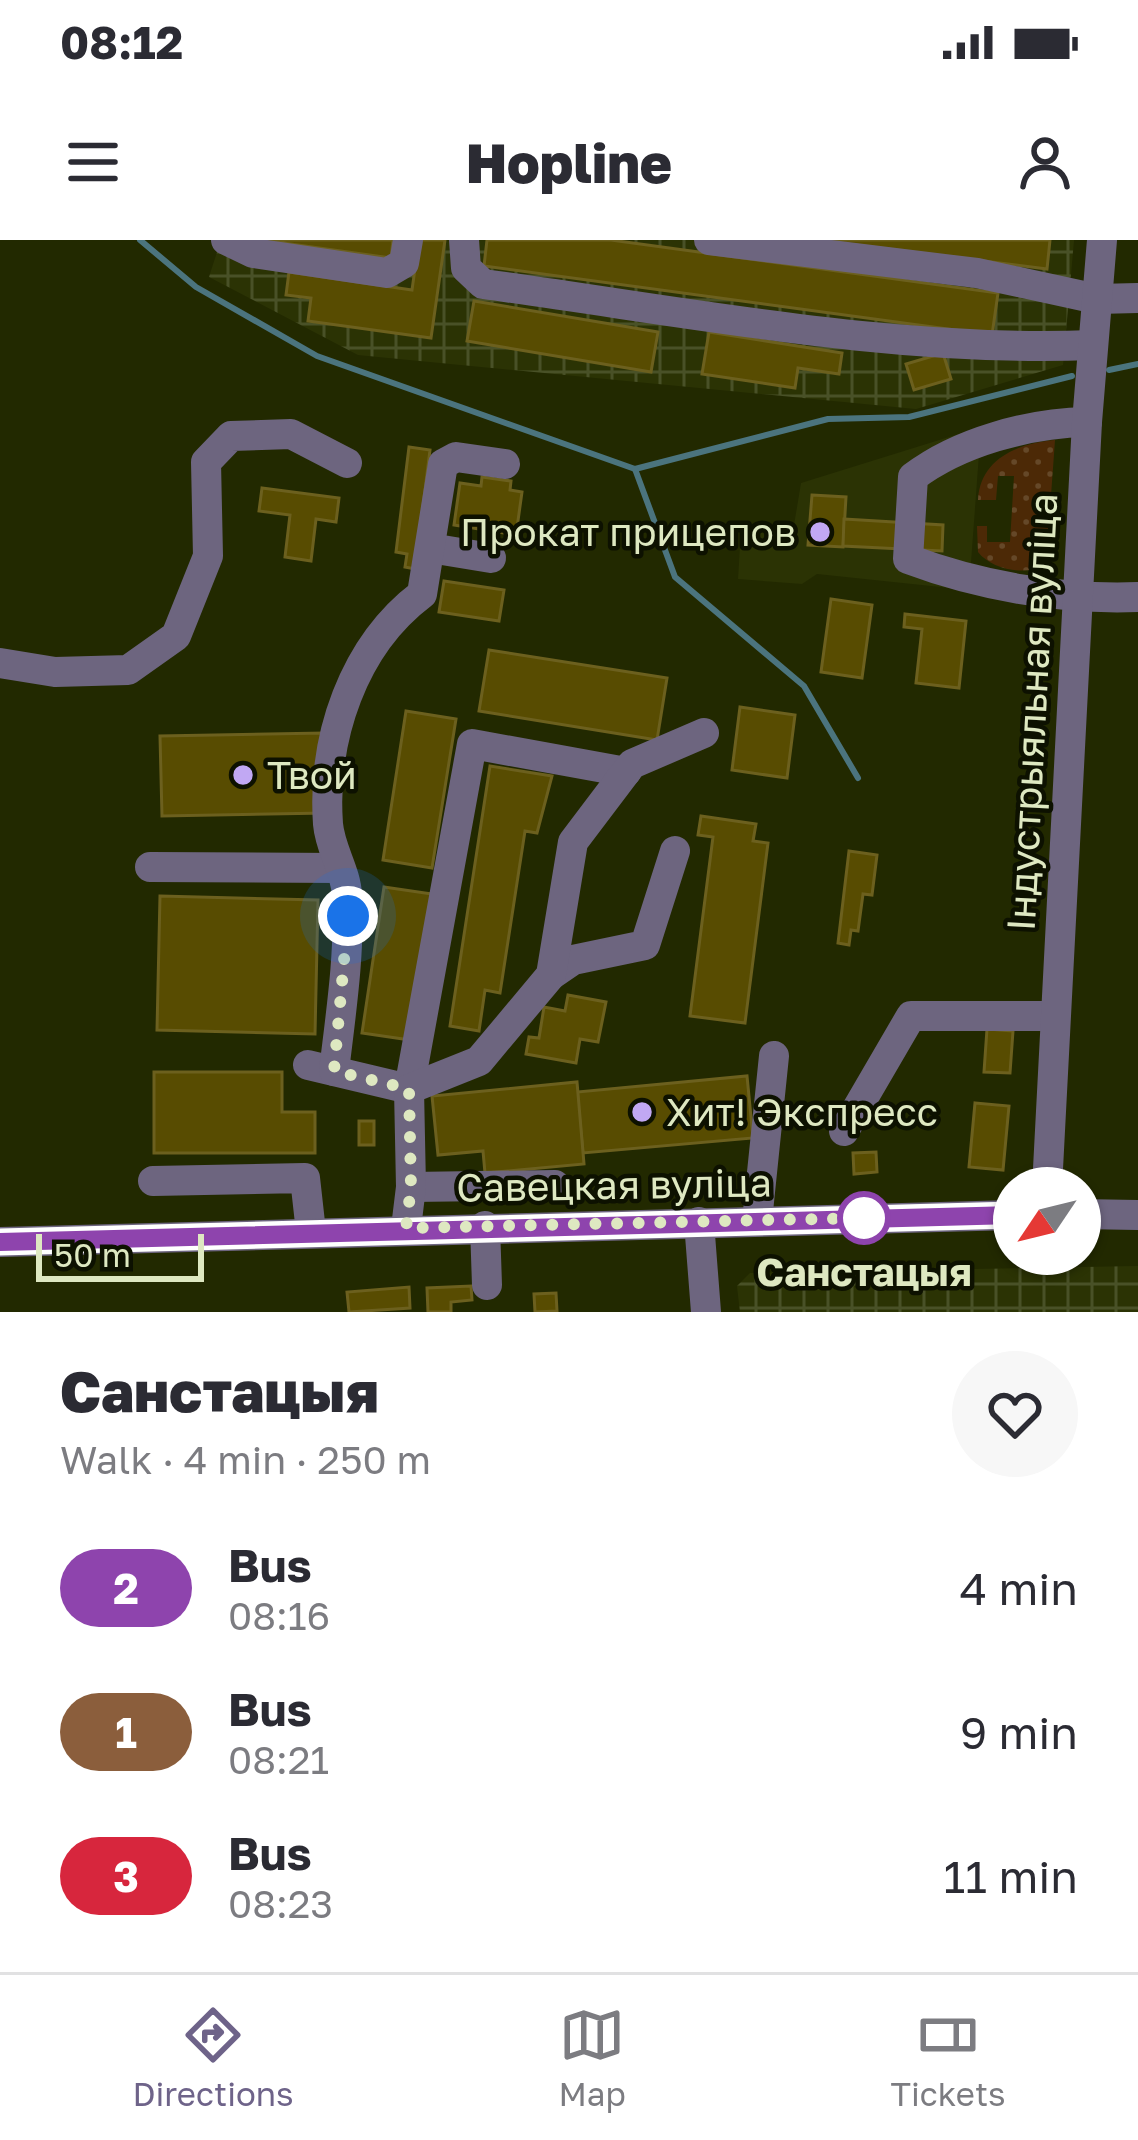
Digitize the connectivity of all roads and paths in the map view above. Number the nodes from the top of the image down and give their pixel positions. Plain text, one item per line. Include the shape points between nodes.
1 (226, 240) edge
2 (408, 240) edge
3 (464, 240) edge
4 (709, 240) edge
5 (1102, 240) edge
6 (1138, 298) edge
7 (1097, 299) junction
8 (1093, 345) junction
9 (1087, 422) junction
10 (347, 463) dead end
11 (505, 464) dead end
12 (430, 548) junction
13 (491, 558) dead end
14 (1077, 593) junction
15 (1138, 597) edge
16 (0, 663) edge
17 (704, 733) dead end
18 (626, 772) junction
19 (675, 851) dead end
20 (150, 867) dead end
21 (339, 868) junction
22 (550, 975) junction
23 (1055, 1016) junction
24 (774, 1056) dead end
25 (409, 1089) junction
26 (844, 1131) dead end
27 (1047, 1167) edge
28 (153, 1181) dead end
29 (555, 1185) dead end
30 (411, 1187) junction
31 (1101, 1214) edge
32 (993, 1215) edge
33 (1138, 1215) edge
34 (758, 1221) junction
35 (699, 1222) junction
36 (485, 1226) junction
37 (406, 1228) junction
38 (311, 1232) junction
39 (0, 1242) edge
40 (488, 1285) dead end
41 (706, 1312) edge

1 - 2 street via 253,254 387,273 404,263
3 - 8 street via 466,268 483,284 891,338
4 - 7 street via 977,273
5 - 7 street, Індустрыяльная вуліца
6 - 7 street
7 - 8 street, Індустрыяльная вуліца
8 - 9 street, Індустрыяльная вуліца
9 - 14 street, Індустрыяльная вуліца
9 - 14 street via 1051,422 940,456 913,477 908,559 958,578
10 - 16 street via 291,434 231,436 206,462 208,556 176,636 128,670
11 - 12 street via 456,457 443,464
12 - 13 street
12 - 21 street via 422,594 388,620 334,731 328,822
14 - 15 street
14 - 23 street, Індустрыяльная вуліца
17 - 18 street
18 - 22 street via 573,842
18 - 25 street via 472,744
19 - 22 street via 644,945 574,960
20 - 21 street
21 - 25 street via 349,946 321,1068
22 - 25 street via 479,1061
23 - 26 street via 911,1016
23 - 27 street, Індустрыяльная вуліца
24 - 34 street
25 - 30 street
28 - 38 street via 304,1178
29 - 30 street
30 - 37 street
31 - 33 street
32 - 34 street, Савецкая вуліца
34 - 35 street, Савецкая вуліца
35 - 36 street, Савецкая вуліца
35 - 41 street
36 - 37 street, Савецкая вуліца
36 - 40 street
37 - 38 street, Савецкая вуліца
38 - 39 street, Савецкая вуліца

